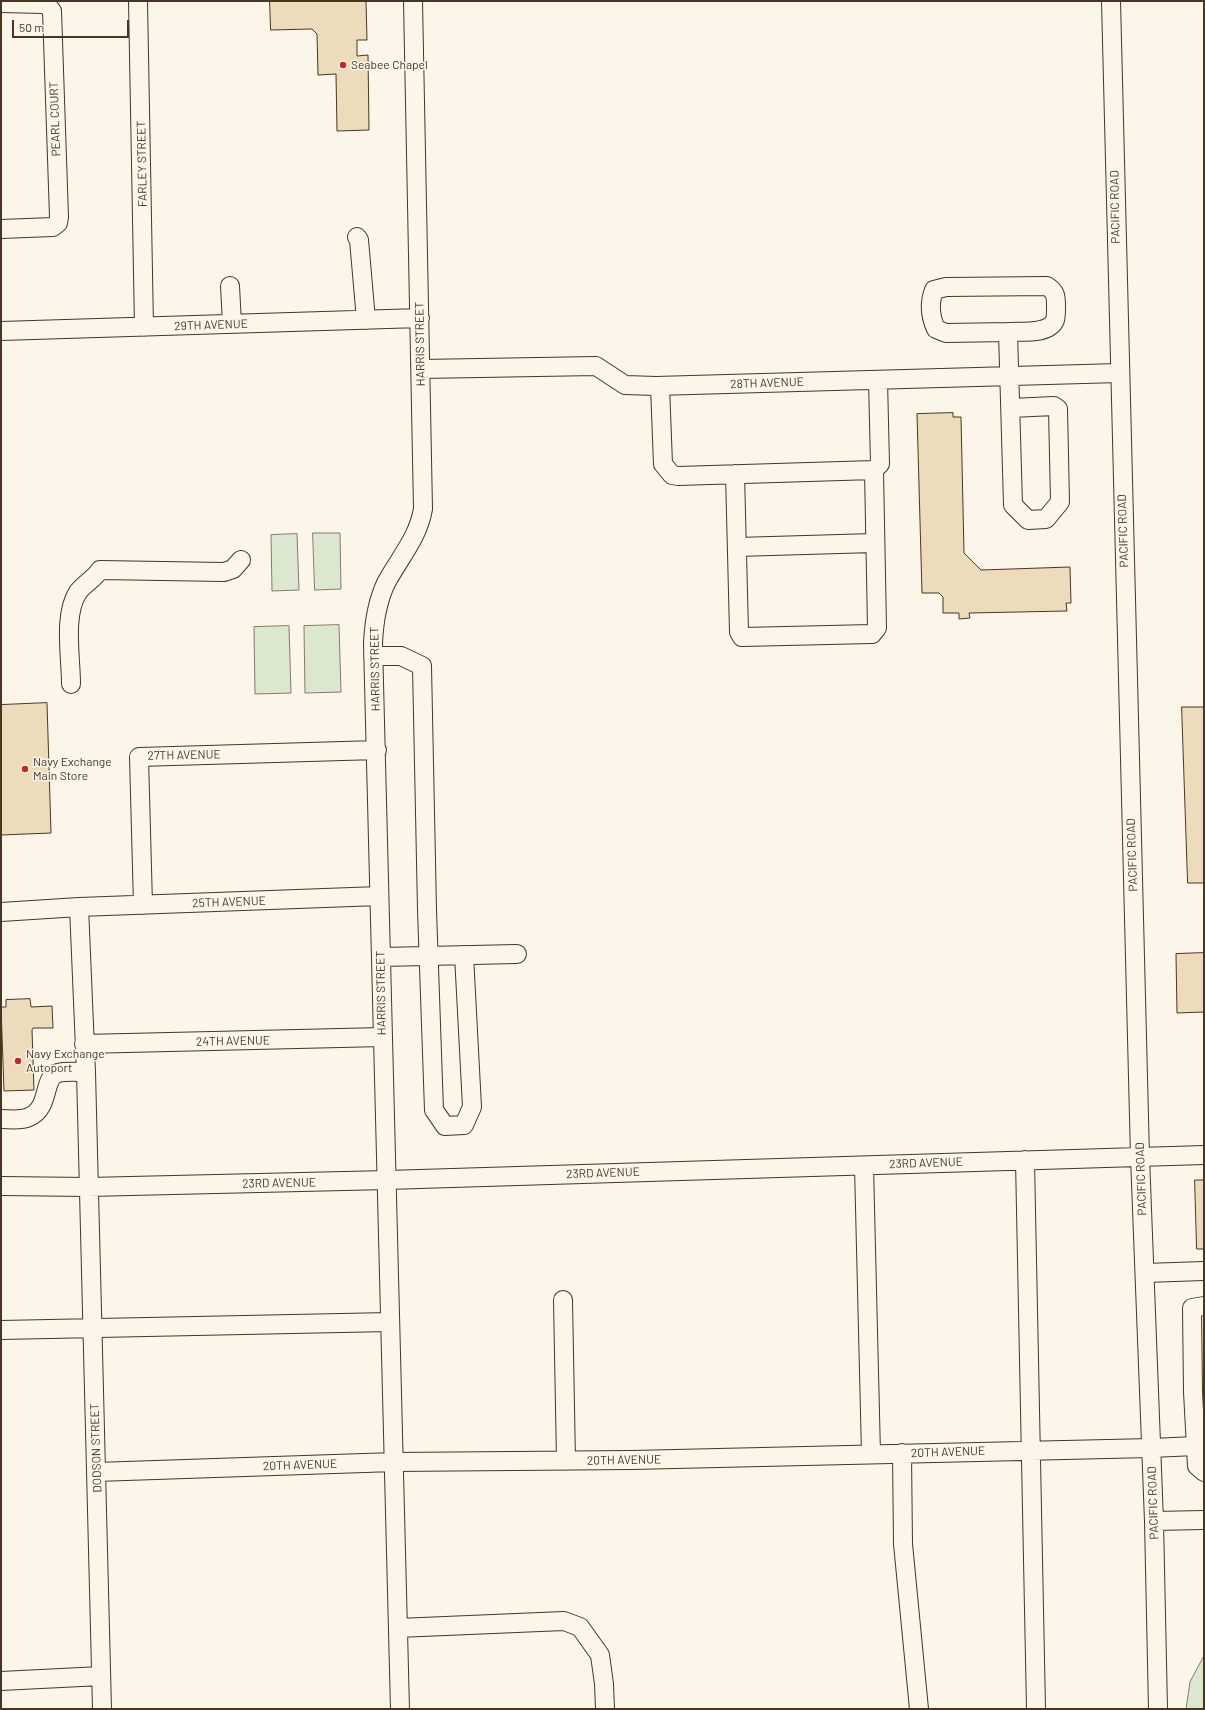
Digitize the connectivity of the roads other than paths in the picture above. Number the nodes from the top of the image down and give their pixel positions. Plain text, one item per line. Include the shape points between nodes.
1 (138, 1) edge
2 (413, 1) edge
3 (1111, 1) edge
4 (1, 3) edge
5 (1, 229) edge
6 (357, 237) dead end
7 (230, 286) dead end
8 (420, 318) junction
9 (366, 320) junction
10 (232, 324) junction
11 (144, 327) junction
12 (1, 331) edge
13 (1008, 332) junction
14 (421, 369) junction
15 (1119, 373) junction
16 (1010, 376) junction
17 (878, 380) junction
18 (660, 386) junction
19 (1011, 408) junction
20 (874, 470) junction
21 (735, 474) junction
22 (874, 543) junction
23 (737, 547) junction
24 (241, 560) dead end
25 (373, 656) junction
26 (71, 684) dead end
27 (377, 750) junction
28 (379, 896) junction
29 (144, 905) junction
30 (79, 907) junction
31 (1, 912) edge
32 (516, 954) dead end
33 (464, 955) junction
34 (429, 956) junction
35 (381, 957) junction
36 (382, 1037) junction
37 (84, 1044) junction
38 (86, 1072) junction
39 (1, 1119) edge
40 (1204, 1155) edge
41 (1140, 1157) junction
42 (1025, 1160) junction
43 (864, 1166) junction
44 (387, 1180) junction
45 (1, 1186) edge
46 (88, 1187) junction
47 (1204, 1271) edge
48 (1145, 1273) junction
49 (563, 1300) dead end
50 (1204, 1306) edge
51 (390, 1322) junction
52 (92, 1328) junction
53 (1, 1330) edge
54 (1196, 1446) junction
55 (1151, 1448) junction
56 (1031, 1450) junction
57 (902, 1453) junction
58 (871, 1454) junction
59 (566, 1461) junction
60 (394, 1462) junction
61 (96, 1472) junction
62 (1204, 1472) edge
63 (1204, 1520) edge
64 (1154, 1521) junction
65 (398, 1628) junction
66 (101, 1676) junction
67 (1, 1680) edge
68 (102, 1709) edge
69 (400, 1709) edge
70 (605, 1709) edge
71 (919, 1709) edge
72 (1036, 1709) edge
73 (1158, 1709) edge

1 - 11 street, FARLEY STREET
2 - 8 street, HARRIS STREET
3 - 15 street, PACIFIC ROAD
4 - 5 street, PEARL COURT via 43,4 52,11 59,216 58,223 53,227
6 - 9 street
7 - 10 street
8 - 9 street, 29TH AVENUE
8 - 14 street, HARRIS STREET
9 - 10 street, 29TH AVENUE
10 - 11 street, 29TH AVENUE
11 - 12 street, 29TH AVENUE
13 - 13 street via 946,333 936,329 931,318 931,299 934,290 946,287 1047,286 1054,291 1055,320 1050,327 1039,331
13 - 16 street
14 - 18 street, 28TH AVENUE via 596,366 629,386
14 - 25 street, HARRIS STREET via 422,516 415,537 382,592 375,619
15 - 16 street, 28TH AVENUE
15 - 41 street, PACIFIC ROAD
16 - 17 street, 28TH AVENUE
16 - 19 street
17 - 18 street, 28TH AVENUE
17 - 20 street via 880,464
18 - 21 street via 665,469 678,476
19 - 19 street via 1014,505 1028,520 1046,519 1060,502 1058,409 1054,406
20 - 21 street
20 - 22 street
21 - 23 street
22 - 23 street
22 - 23 street via 877,628 872,634 754,638 742,637 739,632
24 - 26 street via 233,569 224,572 100,570 79,591 72,603 69,616
25 - 27 street, HARRIS STREET
25 - 34 street via 401,656 422,666
27 - 28 street, HARRIS STREET
27 - 29 street, 27TH AVENUE via 139,757
28 - 29 street, 25TH AVENUE
28 - 35 street, HARRIS STREET
29 - 30 street, 25TH AVENUE
30 - 31 street, 25TH AVENUE
30 - 37 street, DODSON STREET
32 - 33 street
33 - 34 street
33 - 34 street via 472,1107 464,1125 445,1126 434,1110
34 - 35 street
35 - 36 street, HARRIS STREET
36 - 37 street, 24TH AVENUE
36 - 44 street, HARRIS STREET
37 - 38 street, DODSON STREET
38 - 39 street via 57,1073 51,1078 38,1111 22,1119
38 - 46 street, DODSON STREET
40 - 41 street, 23RD AVENUE
41 - 42 street, 23RD AVENUE
41 - 48 street, PACIFIC ROAD
42 - 43 street, 23RD AVENUE
42 - 56 street
43 - 44 street, 23RD AVENUE
43 - 58 street
44 - 46 street, 23RD AVENUE
44 - 51 street, HARRIS STREET
45 - 46 street, 23RD AVENUE
46 - 52 street, DODSON STREET
47 - 48 street
48 - 55 street, PACIFIC ROAD
49 - 59 street
50 - 54 street via 1192,1308
51 - 52 street
51 - 60 street, HARRIS STREET
52 - 53 street
52 - 61 street, DODSON STREET
54 - 55 street, 20TH AVENUE
54 - 62 street via 1197,1466
55 - 56 street, 20TH AVENUE
55 - 64 street, PACIFIC ROAD
56 - 57 street, 20TH AVENUE
56 - 72 street
57 - 58 street, 20TH AVENUE
57 - 71 street via 904,1544
58 - 59 street, 20TH AVENUE
59 - 60 street, 20TH AVENUE
60 - 61 street, 20TH AVENUE
60 - 65 street, HARRIS STREET
61 - 66 street, DODSON STREET
63 - 64 street
64 - 73 street, PACIFIC ROAD
65 - 69 street, HARRIS STREET
65 - 70 street via 564,1621 575,1625 580,1627 600,1655
66 - 67 street
66 - 68 street, DODSON STREET

